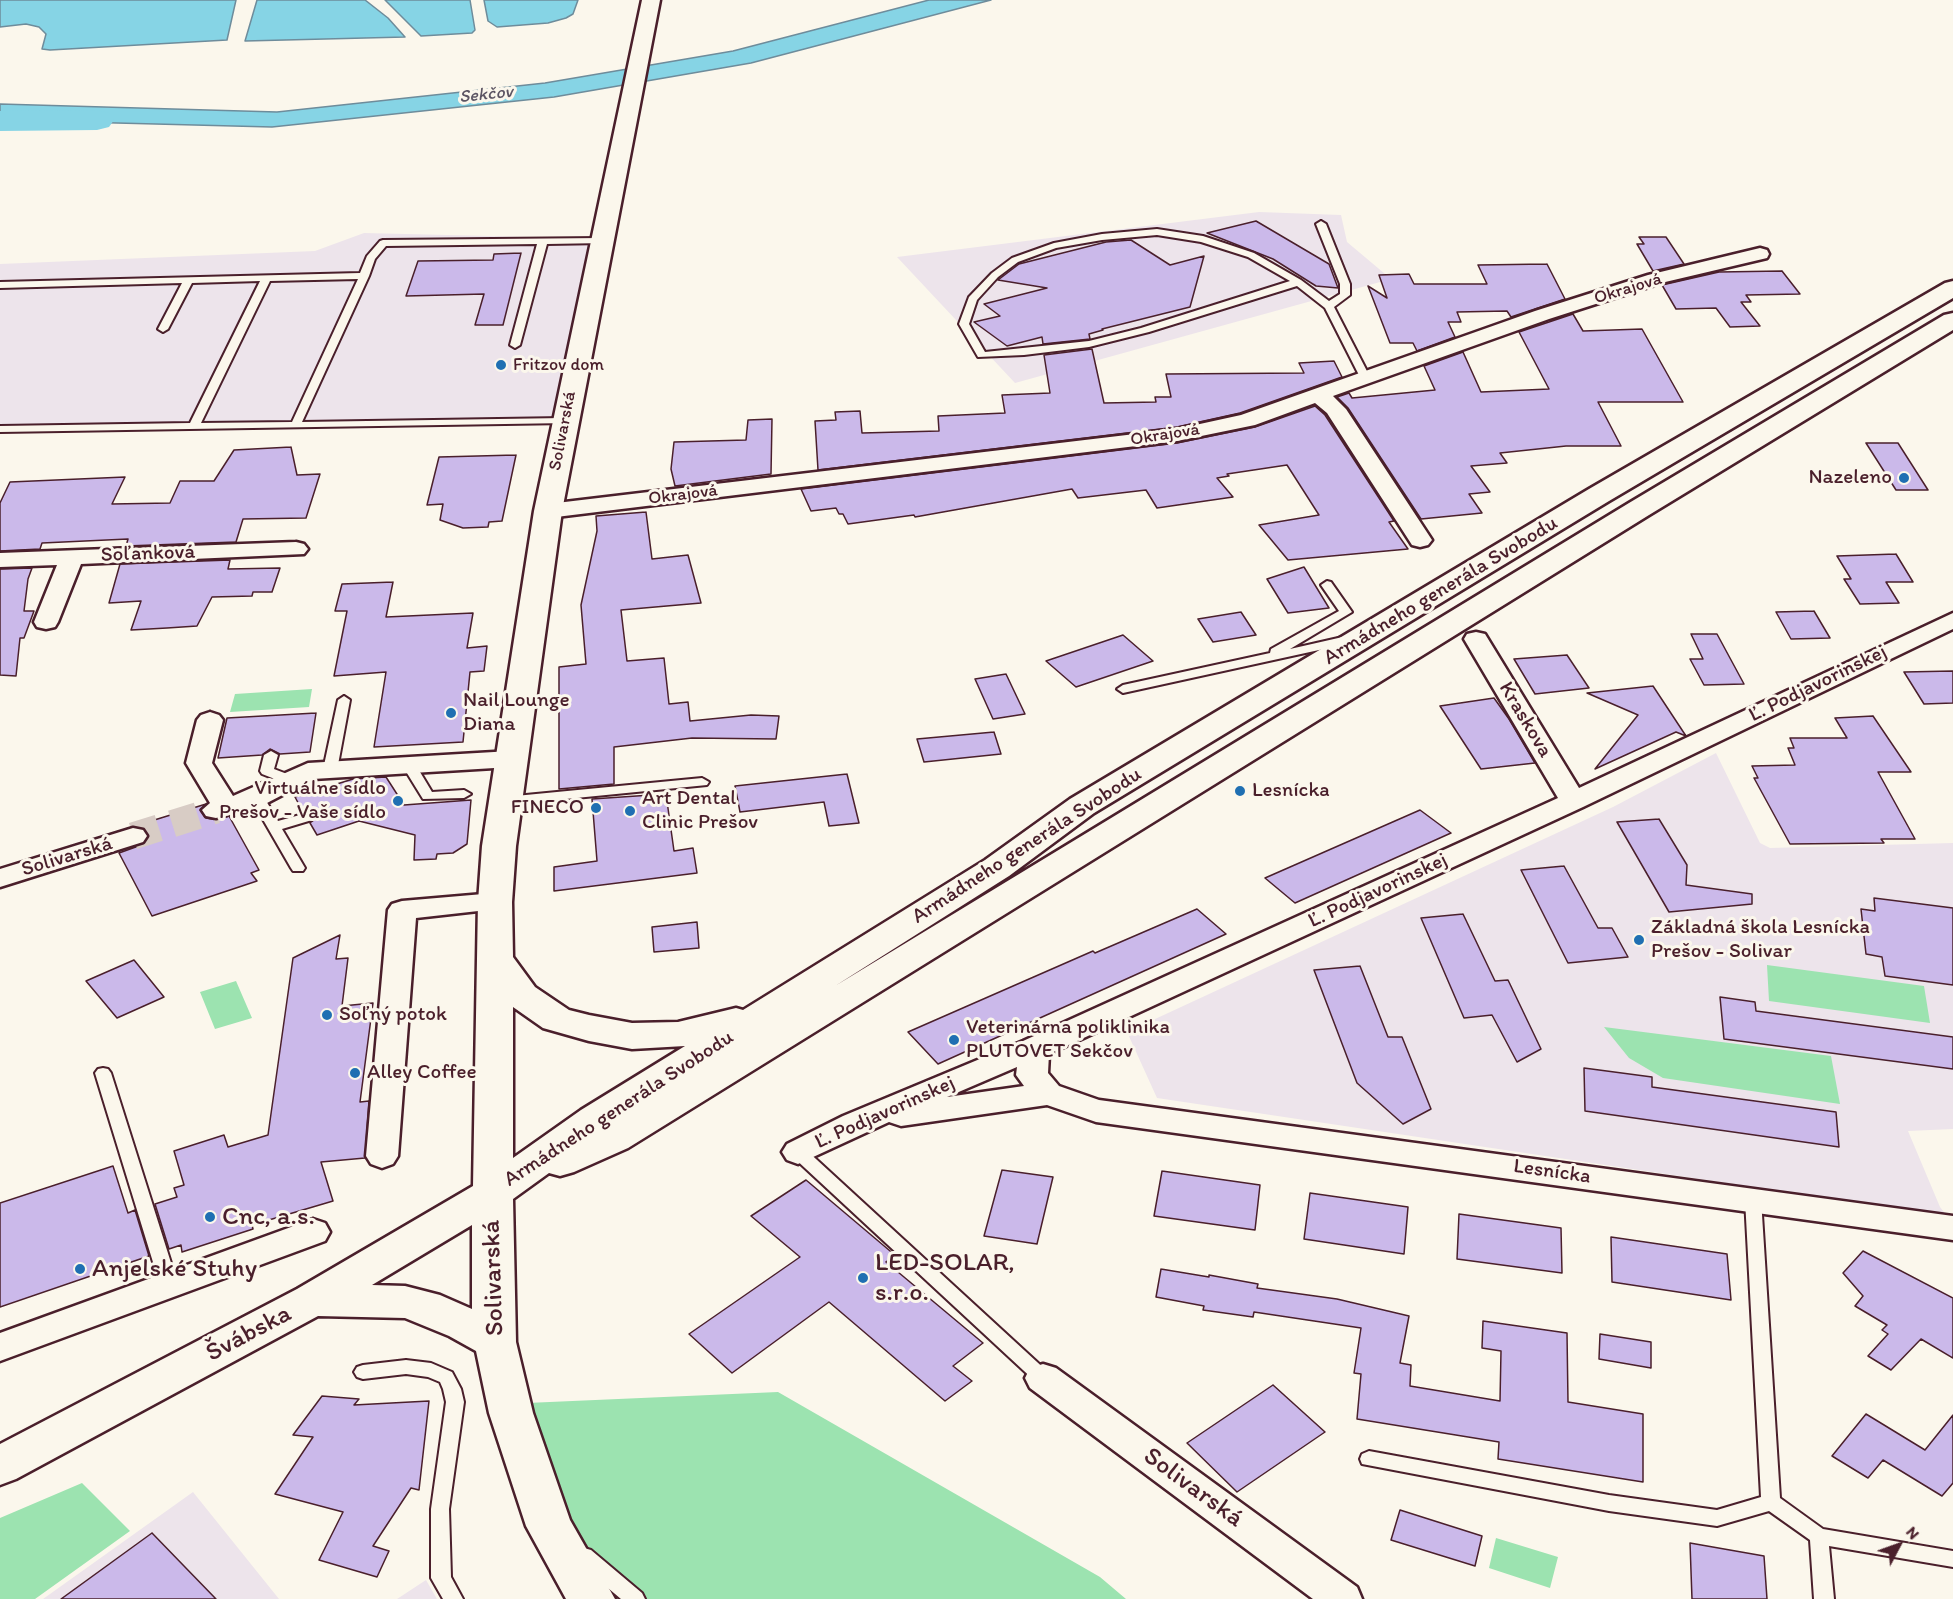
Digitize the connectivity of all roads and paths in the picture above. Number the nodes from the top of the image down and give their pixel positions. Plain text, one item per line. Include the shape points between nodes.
1 (651, 0) edge
2 (1321, 224) dead end
3 (543, 241) junction
4 (602, 241) junction
5 (1694, 249) dead end
6 (1760, 254) dead end
7 (1708, 267) junction
8 (364, 276) junction
9 (267, 278) junction
10 (189, 280) junction
11 (1298, 282) junction
12 (0, 285) edge
13 (1953, 288) edge
14 (1329, 306) junction
15 (1953, 320) edge
16 (163, 329) dead end
17 (1939, 332) edge
18 (515, 345) dead end
19 (1366, 379) junction
20 (1320, 396) junction
21 (564, 421) junction
22 (296, 424) junction
23 (194, 426) junction
24 (0, 429) edge
25 (548, 510) junction
26 (1420, 540) dead end
27 (297, 549) dead end
28 (72, 557) junction
29 (0, 560) edge
30 (1327, 585) dead end
31 (1953, 620) edge
32 (46, 622) dead end
33 (1370, 635) junction
34 (1476, 639) dead end
35 (1263, 659) junction
36 (1123, 689) dead end
37 (344, 700) dead end
38 (210, 720) dead end
39 (270, 754) dead end
40 (511, 759) junction
41 (409, 765) junction
42 (330, 770) junction
43 (290, 780) junction
44 (702, 782) dead end
45 (464, 794) dead end
46 (257, 797) junction
47 (505, 801) junction
48 (1573, 801) junction
49 (307, 817) dead end
50 (274, 827) junction
51 (133, 836) tunnel mouth
52 (298, 868) dead end
53 (0, 878) edge
54 (495, 902) junction
55 (495, 959) junction
56 (761, 1016) junction
57 (1034, 1048) junction
58 (103, 1073) dead end
59 (1048, 1094) junction
60 (865, 1120) junction
61 (798, 1152) joint
62 (382, 1156) dead end
63 (492, 1193) junction
64 (1753, 1199) junction
65 (1953, 1227) edge
66 (314, 1232) dead end
67 (169, 1285) junction
68 (312, 1300) junction
69 (495, 1342) junction
70 (0, 1347) edge
71 (363, 1372) dead end
72 (1043, 1378) joint
73 (1369, 1459) dead end
74 (0, 1466) edge
75 (1771, 1502) junction
76 (549, 1526) junction
77 (1819, 1536) junction
78 (1953, 1559) edge
79 (453, 1599) edge
80 (591, 1599) edge
81 (635, 1599) edge
82 (1343, 1599) edge
83 (1824, 1599) edge

1 - 4 street, Solivarská
2 - 14 lane via 1346,284 1345,295
3 - 4 lane
3 - 8 lane via 383,243 370,258
3 - 18 lane
4 - 21 street, Solivarská
5 - 7 street
6 - 7 street, Okrajová
7 - 19 street, Okrajová via 1655,279 1552,312
8 - 9 lane
8 - 22 lane
9 - 10 lane
9 - 23 lane
10 - 12 lane
10 - 16 lane
11 - 11 lane via 1251,255 1203,239 1157,232 1102,237 1054,246 1015,260 972,299 964,324 982,355 1089,344
11 - 14 lane
13 - 33 street, Armádneho generála Svobodu via 1599,495
14 - 19 lane
15 - 17 street, Armádneho generála Svobodu
17 - 63 street, Armádneho generála Svobodu via 1639,509 614,1138
19 - 20 street, Okrajová
20 - 25 street, Okrajová via 1247,420 1177,435
20 - 26 street via 1335,409
21 - 22 lane
21 - 25 street, Solivarská
22 - 23 lane
23 - 24 lane
25 - 40 street, Solivarská
27 - 28 street, Soľanková
28 - 29 street, Soľanková
28 - 32 street
30 - 35 lane via 1346,612
31 - 48 street, Ľ. Podjavorinskej
33 - 35 lane
33 - 56 street, Armádneho generála Svobodu via 1082,806 997,868
34 - 48 street, Kraskova
35 - 36 lane
37 - 42 lane
38 - 46 street via 199,763 221,808
39 - 43 lane via 267,771
40 - 41 street
40 - 47 street, Solivarská
41 - 42 street
41 - 45 lane via 428,796
42 - 43 street via 308,771
43 - 46 street
44 - 47 lane
46 - 50 lane
47 - 54 street, Solivarská
48 - 57 street, Ľ. Podjavorinskej
49 - 50 lane
50 - 52 lane
51 - 53 street, Solivarská
54 - 55 street, Solivarská
54 - 62 street via 402,910
55 - 56 street via 522,996 556,1019 589,1028 632,1036 678,1035
55 - 63 street, Solivarská
56 - 63 street, Armádneho generála Svobodu via 595,1120
57 - 59 street via 1032,1075
57 - 60 street, Ľ. Podjavorinskej
58 - 67 lane
59 - 60 street
59 - 64 street, Lesnícka via 1096,1111
60 - 61 street, Ľ. Podjavorinskej
61 - 72 lane
63 - 68 street, Švábska
63 - 69 street, Solivarská
64 - 65 street, Lesnícka
64 - 75 lane
66 - 67 street
67 - 70 street
68 - 69 street via 405,1302 445,1316
68 - 74 street, Švábska
69 - 76 street, Solivarská via 511,1413
71 - 79 lane via 406,1367 431,1370 446,1377 453,1389 440,1520 441,1578
72 - 82 street, Solivarská
73 - 75 lane via 1609,1503 1717,1518
75 - 77 lane
76 - 80 street, Solivarská
76 - 81 lane
77 - 78 lane
77 - 83 lane

